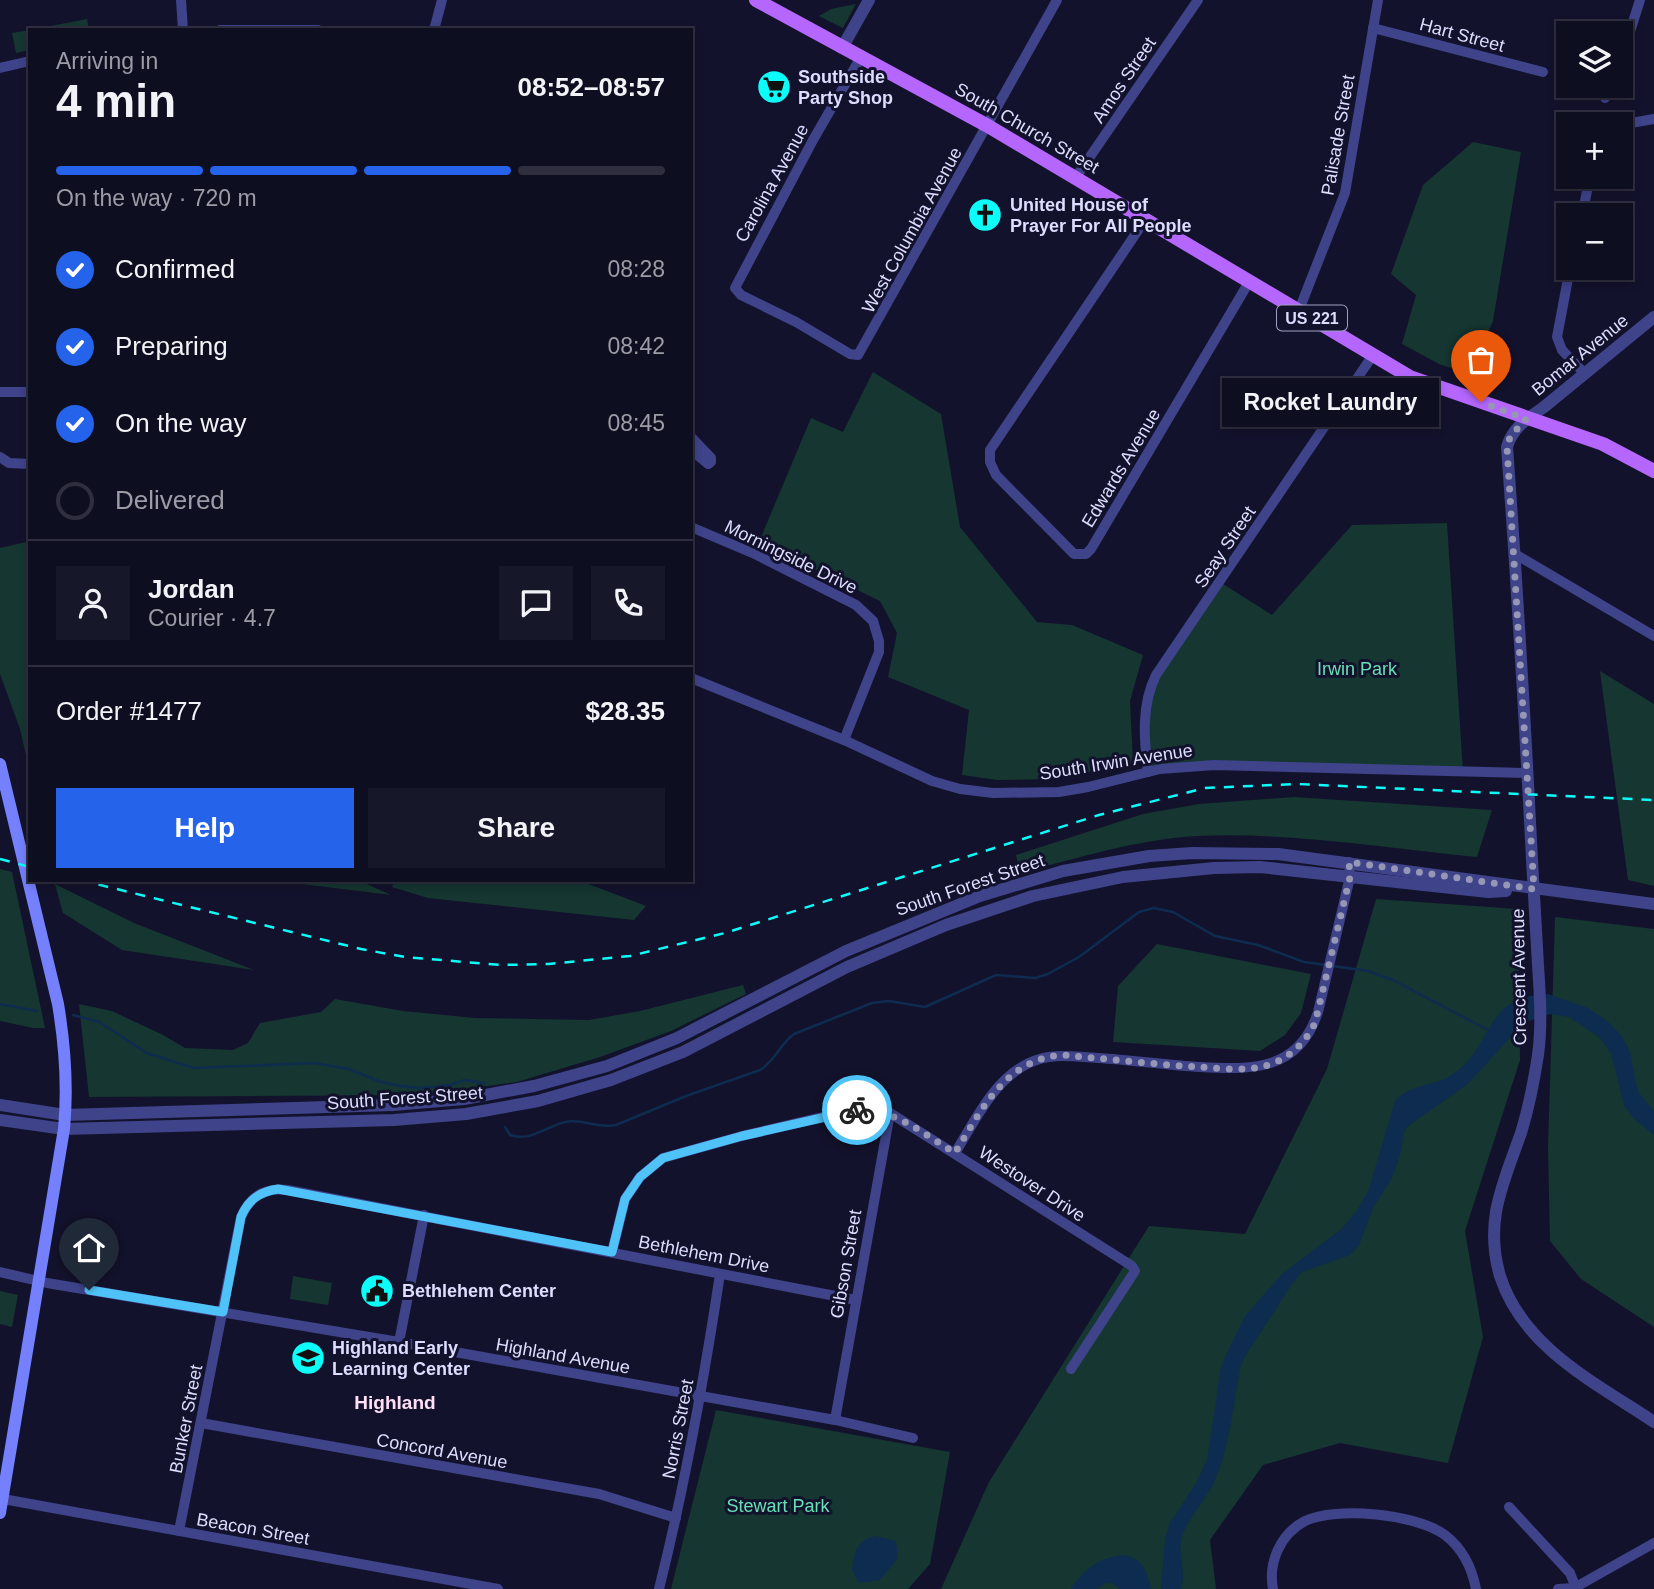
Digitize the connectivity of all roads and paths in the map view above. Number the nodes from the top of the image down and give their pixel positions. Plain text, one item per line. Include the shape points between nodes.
1 (181, 0) edge
2 (442, 0) edge
3 (757, 0) edge
4 (869, 0) edge
5 (1056, 0) edge
6 (1198, 0) edge
7 (1378, 0) edge
8 (1640, 0) edge
9 (1633, 22) edge
10 (183, 28) edge
11 (435, 28) edge
12 (1373, 28) junction
13 (842, 48) junction
14 (860, 57) junction
15 (28, 61) edge
16 (0, 68) edge
17 (1543, 72) dead end
18 (1654, 119) edge
19 (1633, 123) edge
20 (988, 126) junction
21 (1076, 177) junction
22 (1145, 220) junction
23 (1568, 280) edge
24 (1249, 282) junction
25 (1299, 310) junction
26 (1654, 317) edge
27 (863, 349) joint
28 (1373, 355) junction
29 (1584, 373) junction
30 (0, 391) edge
31 (28, 392) edge
32 (1526, 419) junction
33 (693, 440) edge
34 (693, 452) edge
35 (0, 457) edge
36 (28, 464) edge
37 (1654, 471) edge
38 (693, 528) edge
39 (1515, 554) junction
40 (1654, 636) edge
41 (693, 679) edge
42 (844, 740) junction
43 (0, 764) edge
44 (1148, 772) junction
45 (1528, 773) junction
46 (1349, 862) junction
47 (1350, 877) junction
48 (28, 880) edge
49 (29, 882) edge
50 (1534, 889) junction
51 (1654, 904) edge
52 (0, 1105) edge
53 (890, 1114) junction
54 (65, 1115) junction
55 (0, 1120) edge
56 (64, 1129) junction
57 (955, 1153) junction
58 (424, 1216) junction
59 (612, 1252) junction
60 (0, 1272) edge
61 (720, 1274) junction
62 (38, 1280) junction
63 (856, 1300) junction
64 (223, 1312) junction
65 (399, 1342) junction
66 (1071, 1368) dead end
67 (701, 1396) junction
68 (835, 1420) junction
69 (1654, 1422) edge
70 (201, 1423) junction
71 (912, 1438) dead end
72 (3, 1499) junction
73 (1509, 1507) dead end
74 (0, 1513) edge
75 (677, 1518) junction
76 (179, 1531) junction
77 (1654, 1544) edge
78 (498, 1589) edge
79 (659, 1589) edge
80 (1273, 1589) edge
81 (1476, 1589) edge
82 (1558, 1589) edge
83 (1574, 1589) edge

1 - 10 street
2 - 11 street
3 - 13 main road, South Church Street / US 221
4 - 13 street
5 - 20 street, West Columbia Avenue
6 - 21 street, Amos Street
7 - 12 street, Palisade Street
8 - 9 street
12 - 17 street, Hart Street
12 - 25 street, Palisade Street via 1345,193
13 - 14 main road, South Church Street / US 221
14 - 20 main road, South Church Street / US 221
14 - 27 street, Carolina Avenue via 735,288 850,354 858,355
15 - 16 street
18 - 19 street
20 - 21 main road, South Church Street / US 221
20 - 27 street, West Columbia Avenue
21 - 22 main road, South Church Street / US 221
22 - 24 main road, South Church Street / US 221
22 - 24 street, Edwards Avenue via 990,450 993,471 1074,554 1091,549
23 - 29 street via 1557,337 1562,350
24 - 25 main road, South Church Street / US 221
25 - 28 main road, South Church Street / US 221
26 - 29 street, Bomar Avenue
28 - 32 main road, South Church Street / US 221 via 1410,377
28 - 44 street, Seay Street via 1156,675 1146,716
29 - 32 street, Bomar Avenue
30 - 31 street
32 - 37 main road, South Church Street / US 221 via 1603,444
32 - 39 street, Crescent Avenue via 1507,447
33 - 34 street via 712,462 704,463
35 - 36 street via 9,463
38 - 42 street, Morningside Drive via 856,605 873,621 878,652
39 - 40 street
39 - 45 street, Crescent Avenue
41 - 42 street, South Irwin Avenue
42 - 44 street, South Irwin Avenue via 932,781 993,793 1059,792
43 - 48 main road
44 - 45 street, South Irwin Avenue via 1184,766 1250,765
45 - 50 street, Crescent Avenue
46 - 47 street
46 - 50 street, South Forest Street
46 - 54 street, South Forest Street via 1278,854 1192,853 1106,862 1021,882 846,951 642,1053 570,1077 499,1093 393,1105
47 - 50 street, South Forest Street via 1488,892
47 - 56 street, South Forest Street via 1260,867 1214,868 1123,877 1033,896 879,953 648,1067 502,1108 394,1120
47 - 57 street via 1318,1012 1310,1033 1295,1050 1276,1062 1243,1069 1062,1055 1039,1059 999,1085
49 - 54 main road via 58,1004
50 - 51 street
50 - 69 street, Crescent Avenue via 1540,1041 1528,1106 1494,1214 1493,1243 1502,1280 1518,1313 1542,1342 1584,1377
52 - 54 street, South Forest Street
53 - 57 street, Westover Drive
53 - 59 street, Westover Drive via 852,1110 663,1158 640,1177 625,1199
53 - 63 street, Gibson Street
54 - 56 main road
55 - 56 street, South Forest Street
56 - 62 main road
57 - 66 street, Westover Drive via 1135,1271
58 - 59 street, Bethlehem Drive
58 - 64 street, Bethlehem Drive via 288,1190 259,1194 241,1217
58 - 65 street
59 - 61 street, Bethlehem Drive
60 - 62 street, Highland Avenue
61 - 63 street, Bethlehem Drive
61 - 67 street, Norris Street
62 - 64 street, Highland Avenue
62 - 72 main road
63 - 68 street, Gibson Street
64 - 65 street, Highland Avenue
64 - 70 street, Bunker Street
65 - 67 street, Highland Avenue
67 - 68 street, Highland Avenue
67 - 75 street, Norris Street
68 - 71 street, Highland Avenue
70 - 75 street, Concord Avenue via 599,1494
70 - 76 street, Bunker Street
72 - 74 main road
72 - 76 street, Beacon Street
73 - 83 street via 1570,1573
75 - 79 street, Norris Street
76 - 78 street, Beacon Street
77 - 83 street
80 - 81 street via 1275,1555 1296,1527 1321,1517 1369,1514 1409,1519 1443,1533 1466,1560
82 - 83 street

